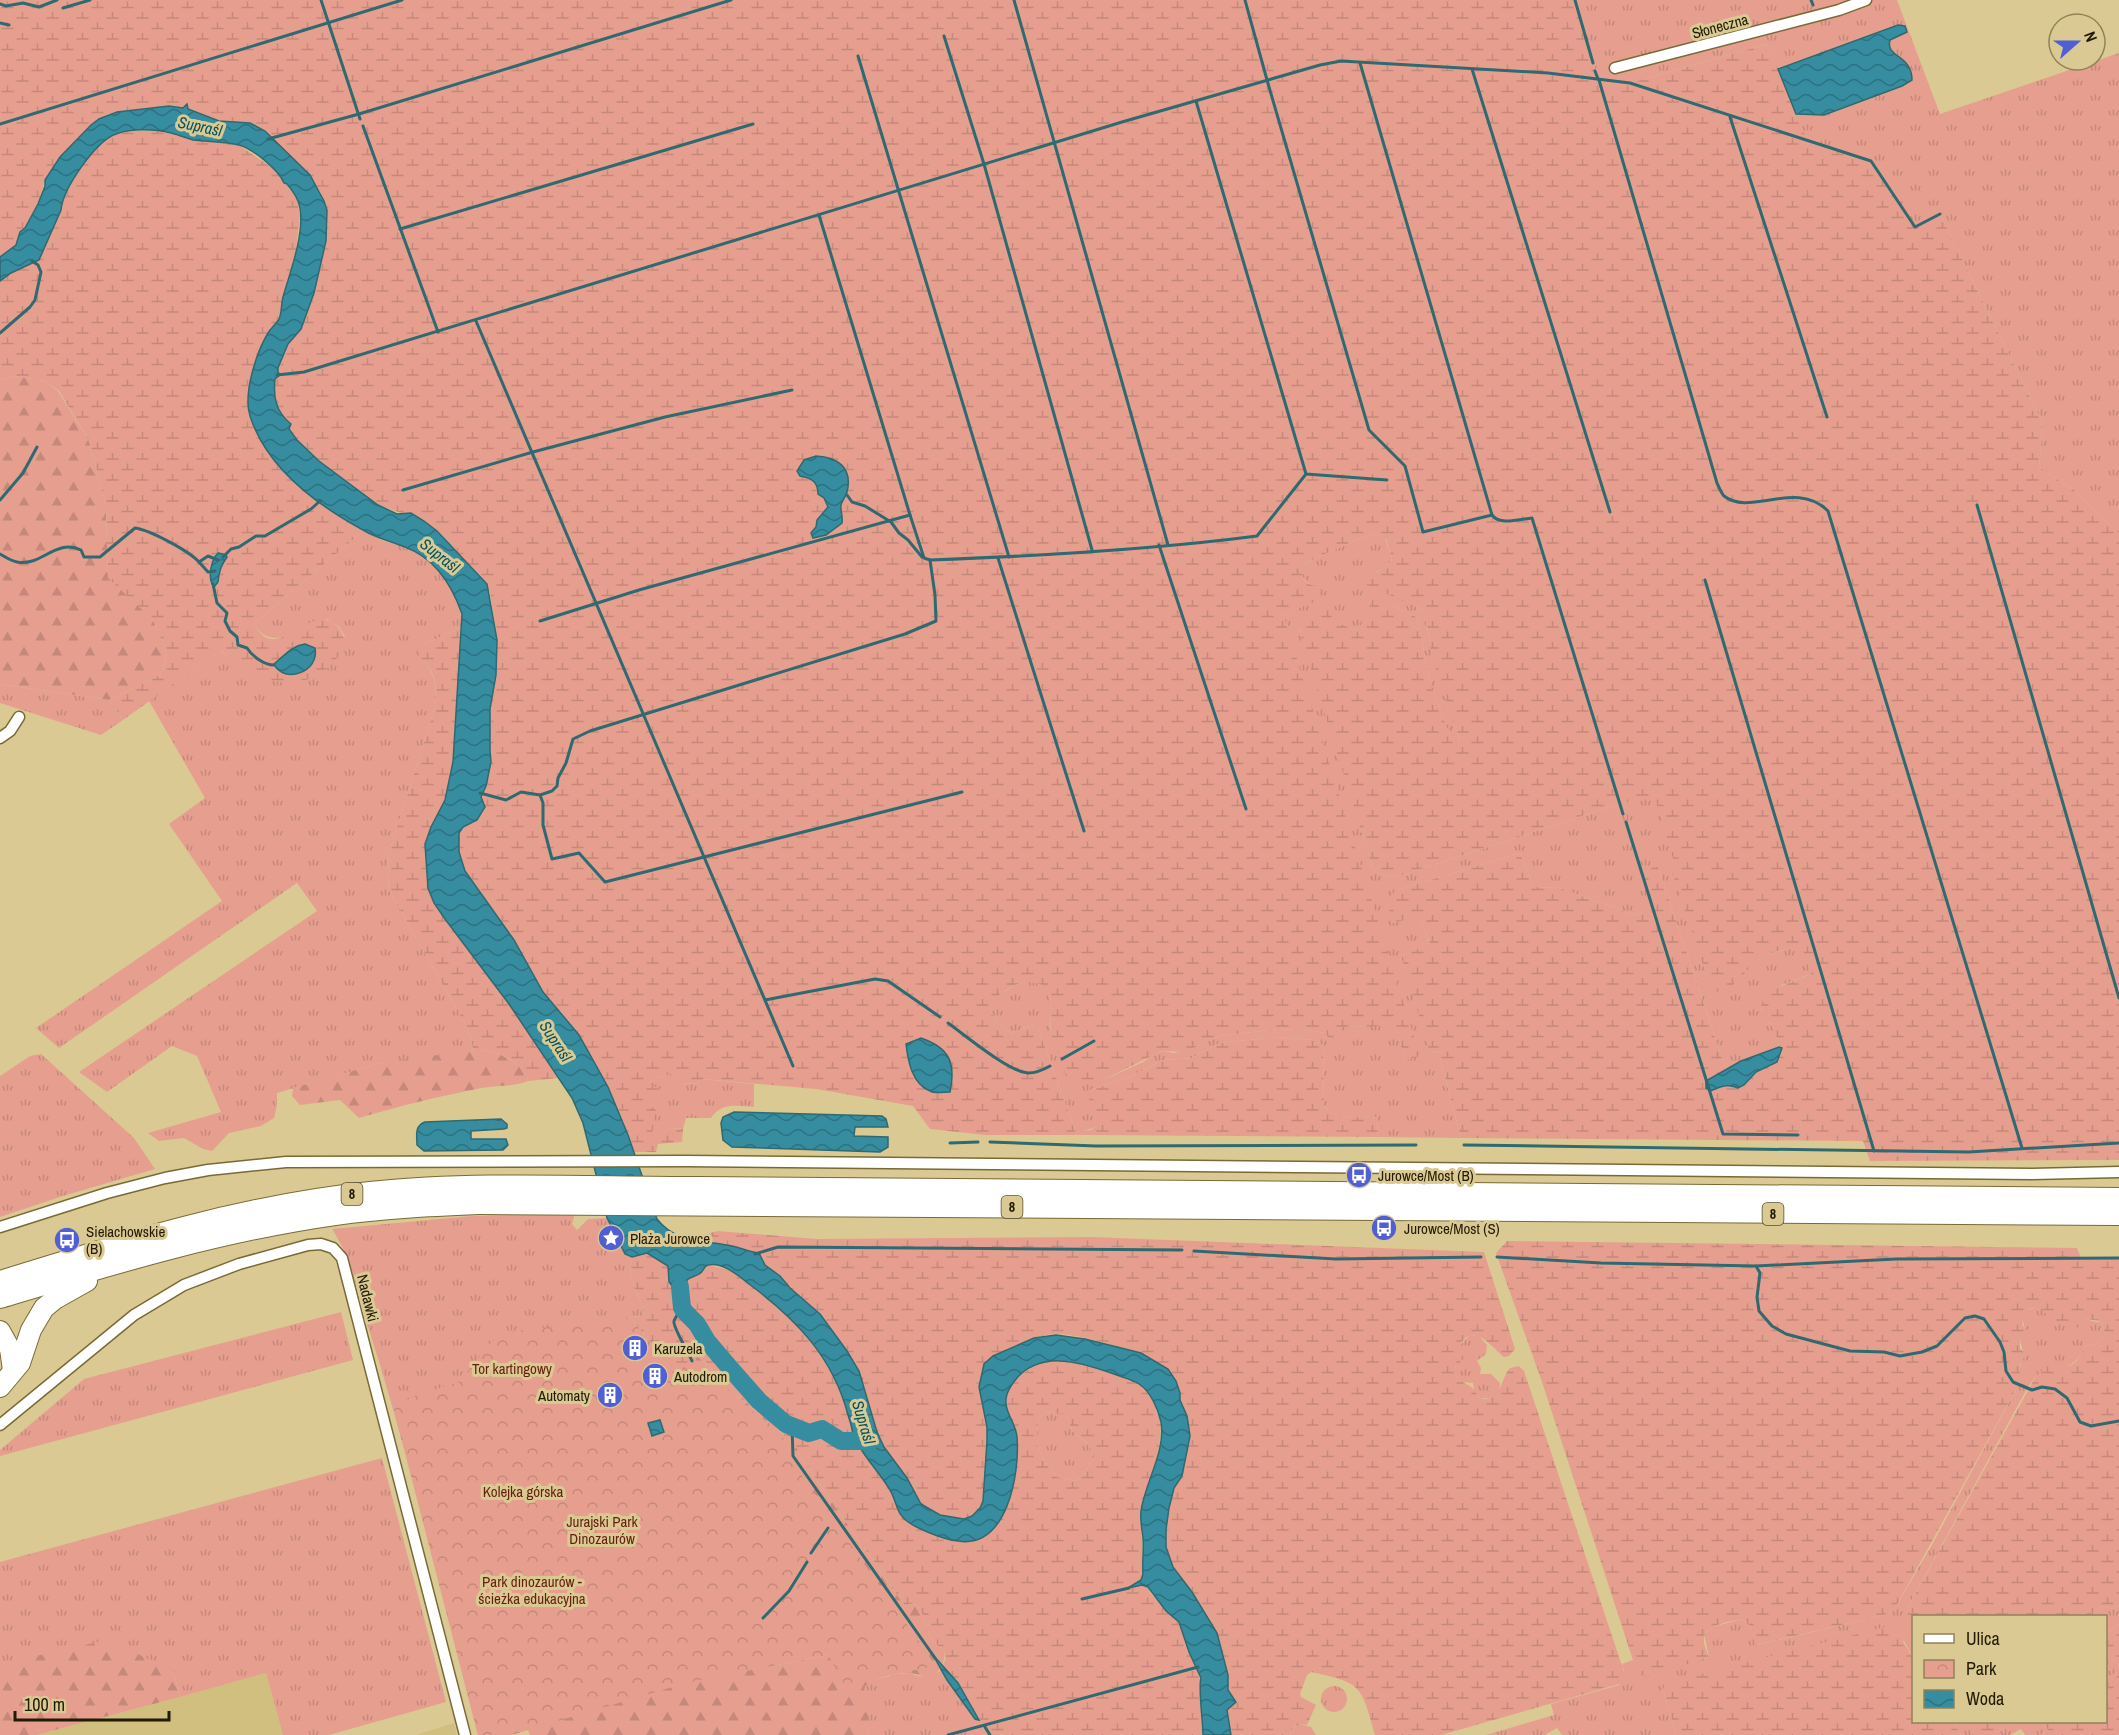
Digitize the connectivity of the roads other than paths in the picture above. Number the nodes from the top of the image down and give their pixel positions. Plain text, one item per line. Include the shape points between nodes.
1 (1866, 0) edge
2 (1615, 68) dead end
3 (19, 717) dead end
4 (0, 738) edge
5 (2119, 1173) edge
6 (560, 1195) junction
7 (700, 1196) junction
8 (2119, 1198) edge
9 (2119, 1215) edge
10 (0, 1227) edge
11 (128, 1261) junction
12 (0, 1281) edge
13 (0, 1298) edge
14 (0, 1331) edge
15 (13, 1370) junction
16 (0, 1387) edge
17 (0, 1425) edge
18 (465, 1735) edge

1 - 2 street, Słoneczna
3 - 4 street
5 - 10 street via 559,1160 286,1162 208,1170 147,1183
6 - 7 highway, 8
6 - 11 highway, 8 via 336,1215 212,1238
6 - 12 highway, 8 via 485,1186 404,1189 275,1205 181,1226
7 - 8 highway, 8
7 - 9 highway, 8
11 - 13 highway, 8
11 - 15 highway via 73,1288 44,1308 31,1330 20,1363
14 - 15 highway via 10,1349
15 - 16 highway
17 - 18 street, Nadawki via 115,1329 168,1294 211,1274 271,1255 308,1245 333,1248 344,1264

